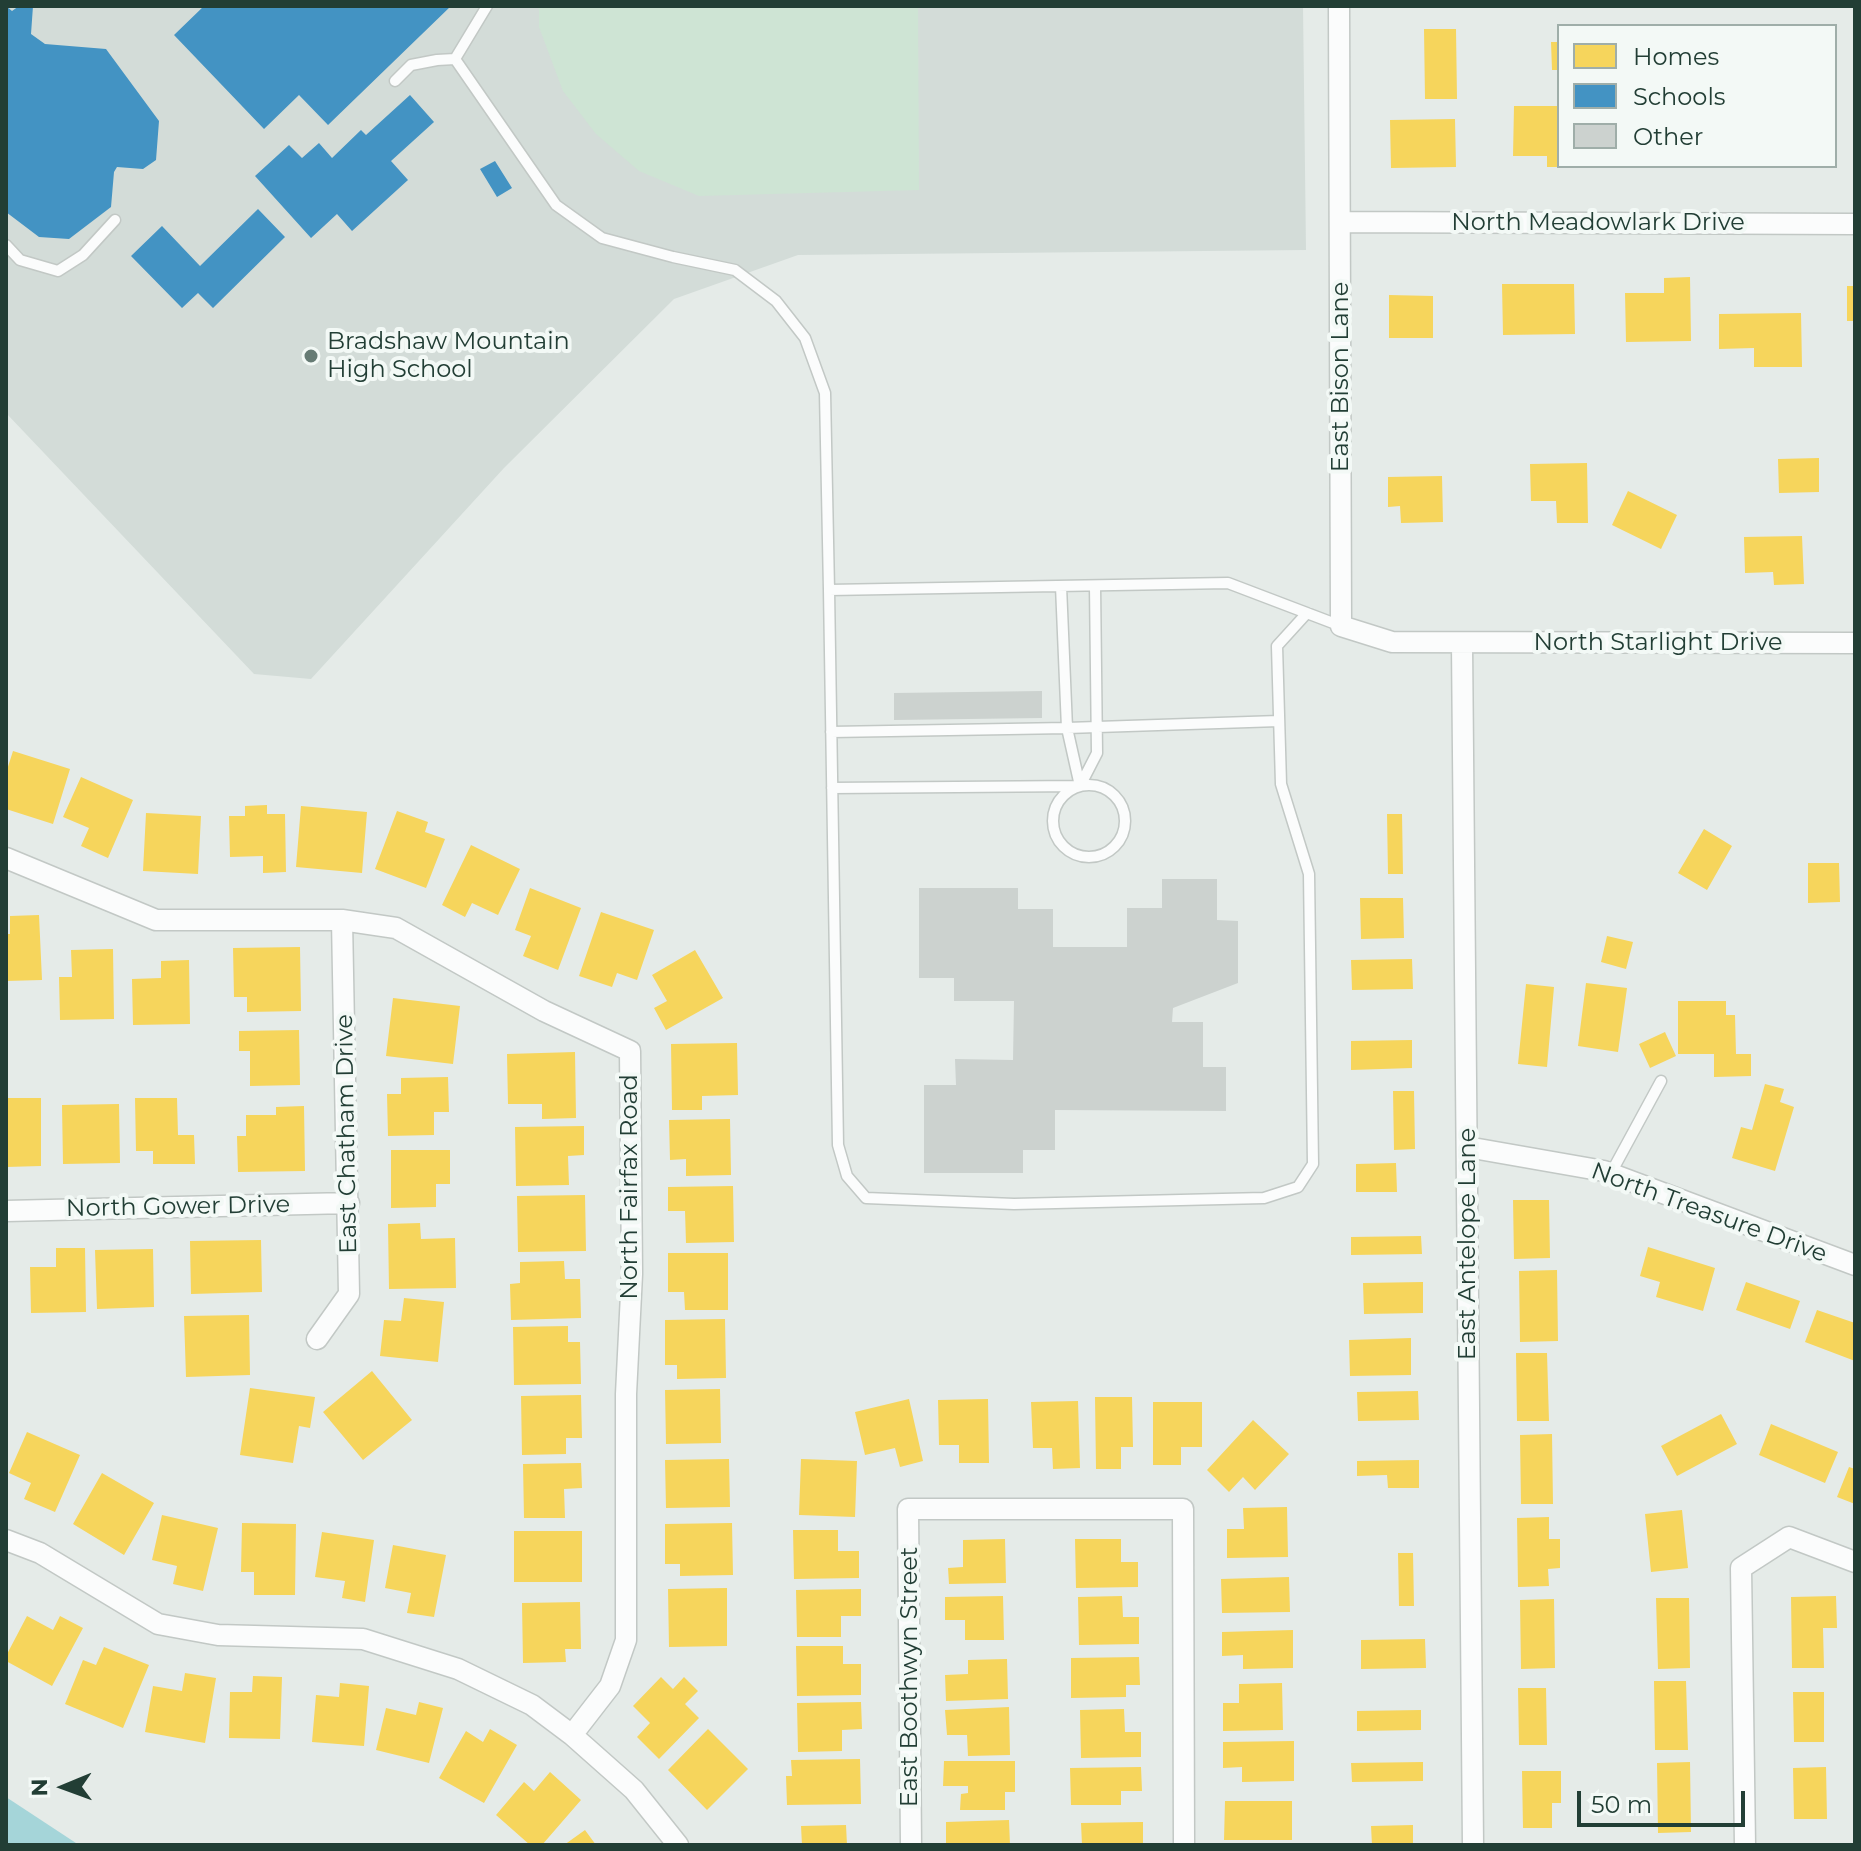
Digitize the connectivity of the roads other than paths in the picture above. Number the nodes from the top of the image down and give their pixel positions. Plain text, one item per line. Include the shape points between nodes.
1 (487, 6) edge
2 (1339, 6) edge
3 (455, 59) junction
4 (395, 81) dead end
5 (115, 220) dead end
6 (1341, 222) junction
7 (1855, 224) edge
8 (6, 245) edge
9 (1061, 586) junction
10 (1095, 586) junction
11 (829, 590) junction
12 (1307, 613) junction
13 (1341, 626) junction
14 (1855, 643) edge
15 (1462, 644) junction
16 (1279, 721) junction
17 (1096, 726) junction
18 (1067, 728) junction
19 (831, 732) junction
20 (1080, 786) junction
21 (832, 788) junction
22 (6, 858) edge
23 (342, 920) junction
24 (1661, 1081) dead end
25 (1467, 1147) junction
26 (1611, 1173) junction
27 (349, 1203) junction
28 (6, 1211) edge
29 (1855, 1265) edge
30 (317, 1339) dead end
31 (6, 1540) edge
32 (1855, 1562) edge
33 (572, 1735) junction
34 (678, 1845) edge
35 (911, 1845) edge
36 (1184, 1845) edge
37 (1473, 1845) edge
38 (1745, 1845) edge

1 - 3 lane
2 - 6 street, East Bison Lane
3 - 4 lane via 411,65
3 - 11 lane via 556,205 602,238 735,270 776,301 805,338 825,393
5 - 8 lane via 83,255 58,271 20,260
6 - 7 street, North Meadowlark Drive
6 - 13 street, East Bison Lane
9 - 10 lane
9 - 11 lane
9 - 18 lane
10 - 12 lane via 1228,583
10 - 17 lane
11 - 19 lane
12 - 13 lane
12 - 16 lane via 1277,646
13 - 15 street via 1392,642
14 - 15 street, North Starlight Drive
15 - 25 street, East Antelope Lane
16 - 17 lane
16 - 21 lane via 1281,784 1309,874 1313,1164 1298,1187 1264,1198 1014,1204 866,1198 847,1176 838,1145
17 - 18 lane
17 - 20 lane via 1097,753
18 - 19 lane
18 - 20 lane
19 - 21 lane
20 - 20 lane via 1060,799 1054,810 1055,834 1071,853 1094,857 1122,837 1124,814 1103,787
20 - 21 lane
22 - 23 street, North Fairfax Road via 156,920
23 - 27 street, East Chatham Drive
23 - 33 street, North Fairfax Road via 396,928 544,1011 630,1051 626,1640 610,1686
24 - 26 lane
25 - 26 street, North Treasure Drive
25 - 37 street, East Antelope Lane
26 - 29 street, North Treasure Drive
27 - 28 street, North Gower Drive
27 - 30 street, East Chatham Drive via 349,1294
31 - 33 street via 40,1553 158,1624 218,1635 363,1639 458,1669 532,1705
32 - 38 street via 1789,1537 1741,1568
33 - 34 street via 634,1790
35 - 36 street, East Boothwyn Street via 908,1509 1183,1509

